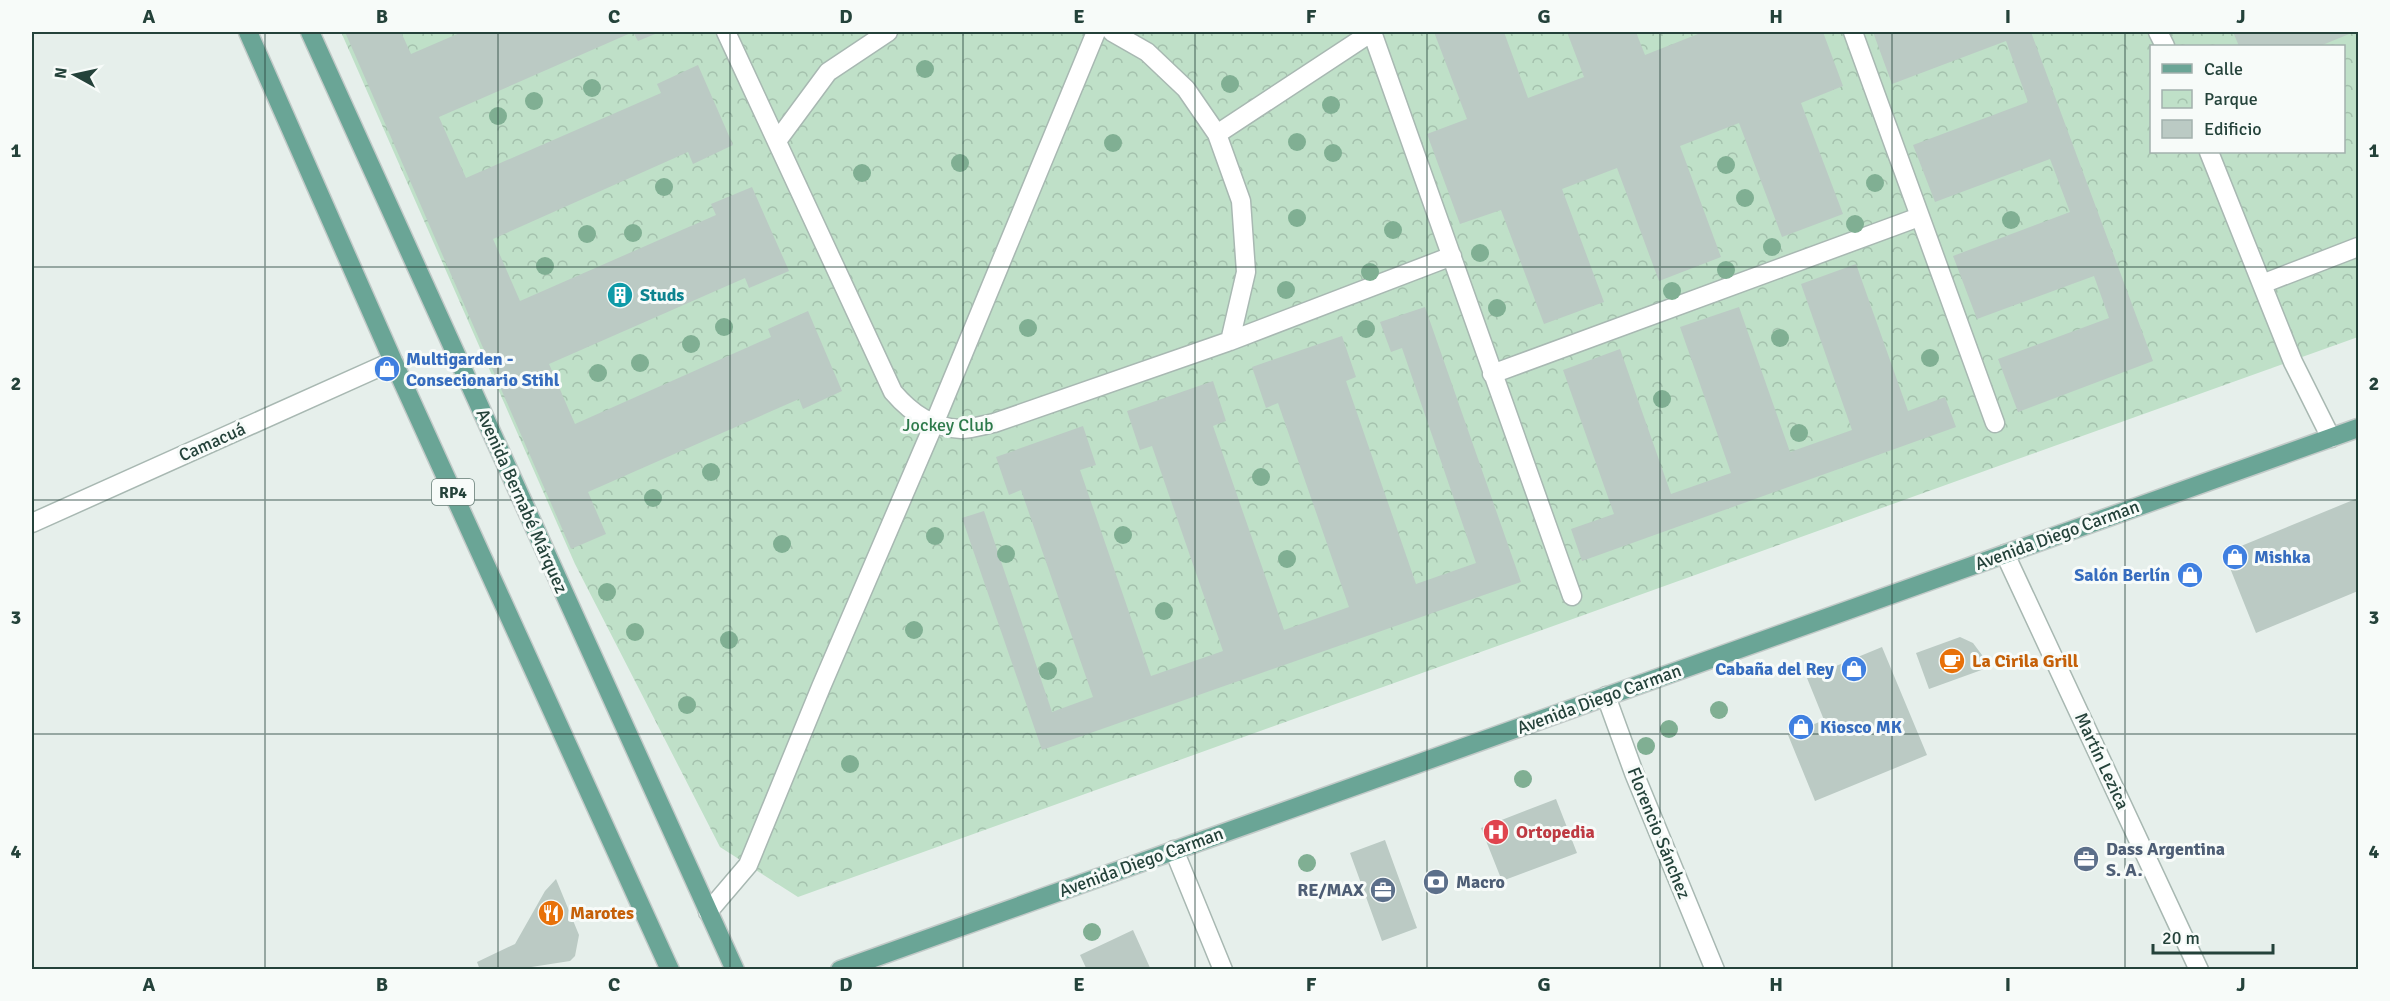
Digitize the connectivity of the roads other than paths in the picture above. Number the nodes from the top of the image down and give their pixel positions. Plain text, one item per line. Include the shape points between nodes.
1 (248, 32) edge
2 (310, 32) edge
3 (726, 32) edge
4 (888, 32) edge
5 (1096, 32) edge
6 (1112, 32) edge
7 (1372, 32) edge
8 (1852, 32) edge
9 (1217, 134) junction
10 (777, 141) junction
11 (2209, 153) edge
12 (1918, 217) junction
13 (2358, 247) edge
14 (1452, 256) junction
15 (2262, 284) junction
16 (1230, 341) junction
17 (393, 361) junction
18 (1492, 374) junction
19 (1995, 423) dead end
20 (934, 424) junction
21 (2358, 428) edge
22 (2331, 438) junction
23 (32, 523) edge
24 (2005, 554) junction
25 (1572, 596) dead end
26 (1605, 696) junction
27 (1174, 850) junction
28 (708, 912) junction
29 (670, 969) edge
30 (735, 969) edge
31 (840, 969) edge
32 (1223, 969) edge
33 (1715, 969) edge
34 (2199, 969) edge

1 - 17 main road, RP4
2 - 28 main road, Avenida Bernabé Márquez
3 - 10 street
4 - 10 street via 828,72
5 - 20 street
6 - 9 street via 1147,52 1186,89
7 - 9 street
7 - 14 street
8 - 12 street
9 - 16 street via 1241,201 1245,272
10 - 20 street via 892,392 910,412
11 - 15 street
12 - 18 street
12 - 19 street
13 - 15 street
14 - 16 street
14 - 18 street
15 - 22 street via 2293,362
16 - 20 street via 994,423 962,429
17 - 23 street, Camacuá
17 - 29 main road, RP4
18 - 25 street
20 - 28 street via 748,865
21 - 22 main road, Avenida Diego Carman
22 - 24 main road, Avenida Diego Carman
24 - 26 main road, Avenida Diego Carman
24 - 34 street, Martín Lezica
26 - 27 main road, Avenida Diego Carman
26 - 33 street, Florencio Sánchez
27 - 31 main road, Avenida Diego Carman
27 - 32 street
28 - 30 main road, Avenida Bernabé Márquez

